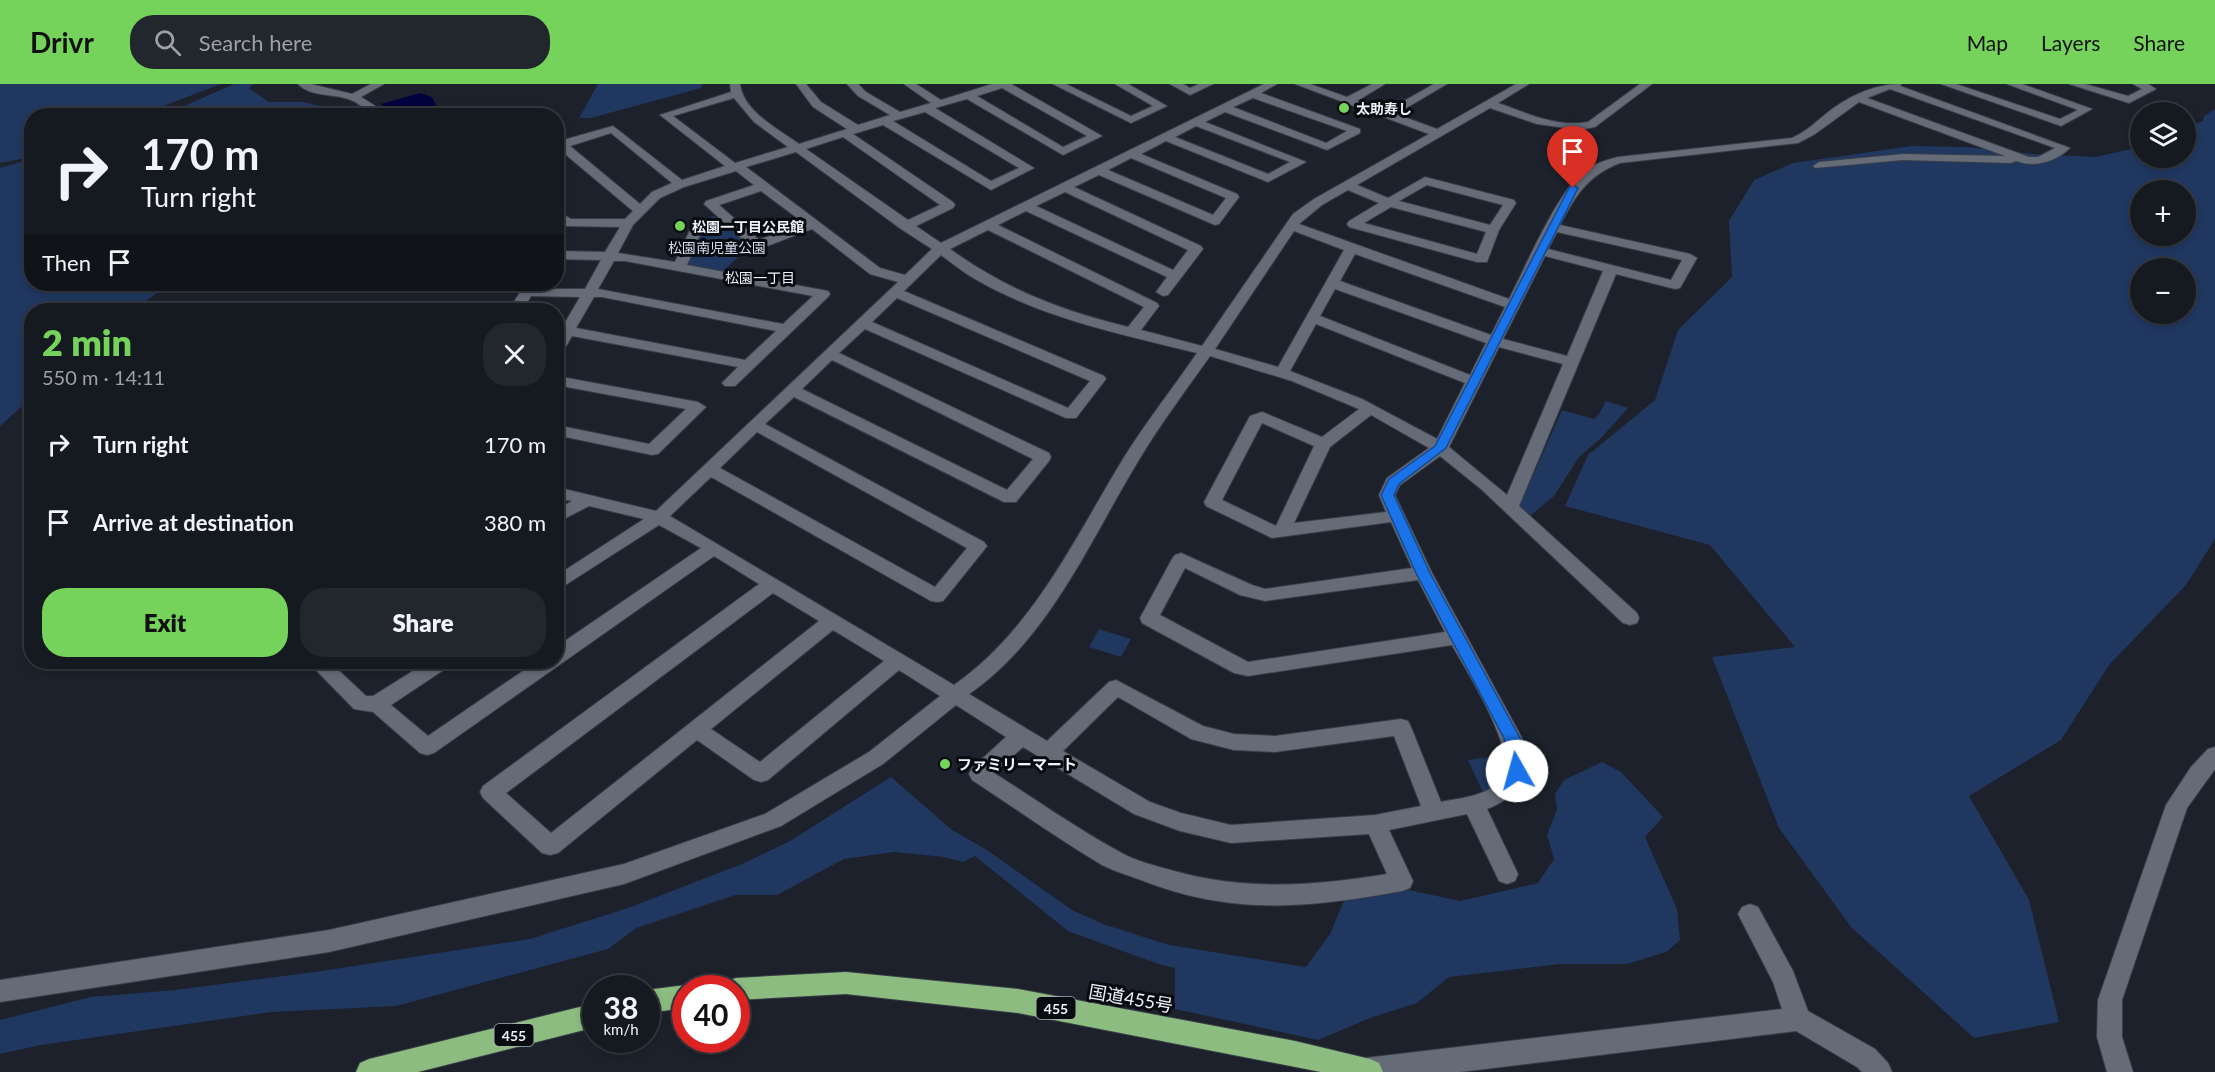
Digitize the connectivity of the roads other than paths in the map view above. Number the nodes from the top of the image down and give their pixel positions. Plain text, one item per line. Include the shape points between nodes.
1 (303, 84) edge
2 (379, 84) edge
3 (801, 84) edge
4 (852, 84) edge
5 (909, 84) edge
6 (1003, 84) edge
7 (1058, 84) edge
8 (1120, 84) edge
9 (1175, 84) edge
10 (1208, 84) edge
11 (1272, 84) edge
12 (1300, 84) edge
13 (1380, 84) edge
14 (1442, 84) edge
15 (1524, 84) edge
16 (1647, 84) edge
17 (1946, 84) edge
18 (2012, 84) edge
19 (2074, 84) edge
20 (2138, 84) edge
21 (1893, 85) edge
22 (983, 87) edge
23 (736, 89) edge
24 (1253, 94) junction
25 (968, 95) junction
26 (353, 97) junction
27 (1857, 98) junction
28 (1348, 101) junction
29 (941, 104) junction
30 (1490, 105) junction
31 (372, 108) edge
32 (927, 108) junction
33 (1225, 108) junction
34 (1387, 115) junction
35 (900, 117) junction
36 (885, 121) junction
37 (1196, 122) junction
38 (857, 129) junction
39 (1438, 133) junction
40 (844, 134) junction
41 (1166, 137) junction
42 (564, 144) edge
43 (797, 148) junction
44 (564, 149) edge
45 (1131, 154) junction
46 (2028, 161) junction
47 (1819, 166) dead end
48 (736, 168) junction
49 (1098, 170) junction
50 (680, 184) junction
51 (1347, 185) junction
52 (763, 186) junction
53 (1064, 187) junction
54 (1387, 202) junction
55 (1026, 206) junction
56 (639, 210) junction
57 (717, 212) junction
58 (564, 220) edge
59 (628, 223) junction
60 (813, 224) junction
61 (988, 225) junction
62 (1290, 225) junction
63 (904, 226) junction
64 (1553, 226) junction
65 (1493, 230) junction
66 (940, 249) junction
67 (1352, 249) junction
68 (1540, 251) junction
69 (564, 255) edge
70 (611, 256) junction
71 (679, 267) junction
72 (1611, 269) junction
73 (1176, 276) junction
74 (907, 280) junction
75 (1332, 283) junction
76 (895, 292) junction
77 (1163, 292) dead end
78 (589, 293) junction
79 (520, 303) edge
80 (1513, 305) junction
81 (1312, 318) junction
82 (863, 323) junction
83 (786, 329) junction
84 (569, 331) junction
85 (1131, 333) junction
86 (564, 339) edge
87 (1495, 341) junction
88 (1206, 351) junction
89 (830, 354) junction
90 (1572, 362) junction
91 (748, 365) junction
92 (1282, 372) junction
93 (564, 382) edge
94 (1475, 382) junction
95 (730, 383) dead end
96 (792, 390) junction
97 (1369, 409) junction
98 (755, 425) junction
99 (564, 432) edge
100 (1323, 444) junction
101 (1440, 448) junction
102 (709, 469) junction
103 (564, 494) edge
104 (588, 499) junction
105 (1510, 507) junction
106 (564, 513) edge
107 (1396, 516) junction
108 (659, 517) junction
109 (1284, 530) junction
110 (714, 548) junction
111 (1423, 573) junction
112 (564, 580) edge
113 (772, 584) junction
114 (1630, 618) dead end
115 (832, 621) junction
116 (1458, 637) junction
117 (564, 651) edge
118 (897, 661) junction
119 (325, 669) edge
120 (430, 669) edge
121 (540, 669) edge
122 (954, 695) junction
123 (377, 704) junction
124 (696, 729) junction
125 (1021, 736) junction
126 (1048, 753) junction
127 (2215, 755) edge
128 (1473, 803) junction
129 (1434, 812) junction
130 (1375, 824) junction
131 (1507, 874) dead end
132 (1750, 914) dead end
133 (750, 988) edge
134 (0, 991) edge
135 (582, 1018) edge
136 (1798, 1019) junction
137 (433, 1055) junction
138 (1368, 1071) edge
139 (369, 1072) edge
140 (376, 1072) edge
141 (1879, 1072) edge
142 (2120, 1072) edge

1 - 26 street
2 - 26 street
3 - 38 street via 817,103
4 - 35 street
5 - 29 street
6 - 22 street
6 - 25 street via 1096,136 1063,152
7 - 8 street via 1131,120 1162,106
9 - 10 street via 1190,92
11 - 24 street
12 - 28 street
13 - 28 street
14 - 34 street
15 - 30 street
16 - 30 street via 1591,125 1580,128
17 - 18 street via 2061,123 2087,109
19 - 20 street via 2129,100 2151,89
21 - 27 street
21 - 46 street via 2064,148 2040,161
22 - 25 street
23 - 43 street via 758,120
23 - 48 street via 665,115
24 - 33 street
24 - 33 street via 1356,131 1327,147
25 - 29 street
26 - 31 street
27 - 46 street
27 - 64 street via 1810,136 1794,141 1618,159 1600,166 1573,188
28 - 34 street
29 - 32 street
30 - 39 street
32 - 35 street
32 - 36 street via 1028,168 991,186
33 - 37 street
34 - 39 street
35 - 36 street
36 - 38 street
37 - 41 street
37 - 41 street via 1300,162 1268,178
38 - 40 street
39 - 51 street
40 - 43 street
40 - 63 street via 949,205
41 - 45 street
42 - 50 street via 613,129
43 - 48 street
43 - 63 street
44 - 56 street
45 - 49 street
45 - 49 street via 1233,197 1215,221
46 - 47 street via 1941,156
48 - 50 street
48 - 52 street
49 - 53 street
50 - 56 street via 656,195
51 - 54 street
51 - 62 street
52 - 57 street via 710,204
52 - 60 street
53 - 55 street
53 - 73 street via 1196,249
54 - 65 street
54 - 65 street via 1425,181 1510,202
54 - 65 street via 1353,224 1482,259
55 - 61 street
55 - 73 street
56 - 59 street
57 - 60 street via 758,245
57 - 71 street via 699,223
58 - 59 street
59 - 70 street
60 - 74 street via 875,271
61 - 66 street
61 - 85 street via 1152,306
62 - 67 street
62 - 88 street
63 - 66 street
64 - 68 street
64 - 72 street via 1690,258 1675,285
66 - 74 street
66 - 85 street via 979,276 1023,298
67 - 75 street
67 - 80 street
68 - 72 street
68 - 80 street
69 - 70 street
70 - 71 street
70 - 78 street
71 - 83 street via 823,294
72 - 90 street
73 - 77 street
74 - 76 street
75 - 81 street
75 - 87 street
76 - 82 street
76 - 82 street via 1099,379 1071,415
78 - 79 street via 527,292
78 - 83 street
78 - 84 street
80 - 87 street
81 - 92 street
81 - 94 street
82 - 89 street
83 - 91 street
84 - 86 street
84 - 91 street
85 - 88 street
87 - 90 street
87 - 94 street
88 - 92 street
88 - 122 street via 1134,456 1052,595 1017,638 974,681
89 - 96 street
89 - 96 street via 1043,457 1011,498
90 - 105 street
91 - 95 street
92 - 97 street
93 - 99 street via 698,407 652,450
94 - 101 street
96 - 98 street
97 - 100 street
97 - 101 street
98 - 102 street
98 - 102 street via 978,546 937,596
100 - 109 street
100 - 109 street via 1262,417 1257,419 1212,502 1272,532
101 - 105 street
101 - 107 street via 1393,482 1388,495
102 - 108 street
103 - 104 street
104 - 106 street
104 - 108 street
105 - 114 street
107 - 109 street
107 - 111 street
108 - 110 street
108 - 112 street
110 - 113 street
110 - 117 street
111 - 116 street
111 - 116 street via 1265,595 1181,559 1149,618 1248,669
113 - 115 street
113 - 124 street via 491,792 550,846
115 - 118 street
115 - 124 street
116 - 128 street via 1512,738 1518,761 1514,777 1498,796
118 - 122 street
118 - 124 street via 761,774
119 - 123 street via 361,704
120 - 123 street
121 - 123 street via 427,747
122 - 125 street
122 - 134 street via 876,758 773,820 624,874 329,941
125 - 126 street
125 - 130 street via 979,774 1112,859 1196,887 1275,896 1334,893 1402,881
126 - 129 street via 1116,687 1198,733 1234,742 1275,744 1401,727
126 - 130 street via 1142,808 1231,834
127 - 142 street via 2177,805 2110,1000 2108,1030
128 - 129 street
128 - 131 street
129 - 130 street
132 - 136 street via 1784,979
133 - 138 highway, 国道455号 / 455 via 846,983 1018,1001 1295,1053
135 - 137 highway, 455
136 - 138 street
136 - 141 street via 1866,1058
137 - 139 highway, 455
137 - 140 highway, 455

